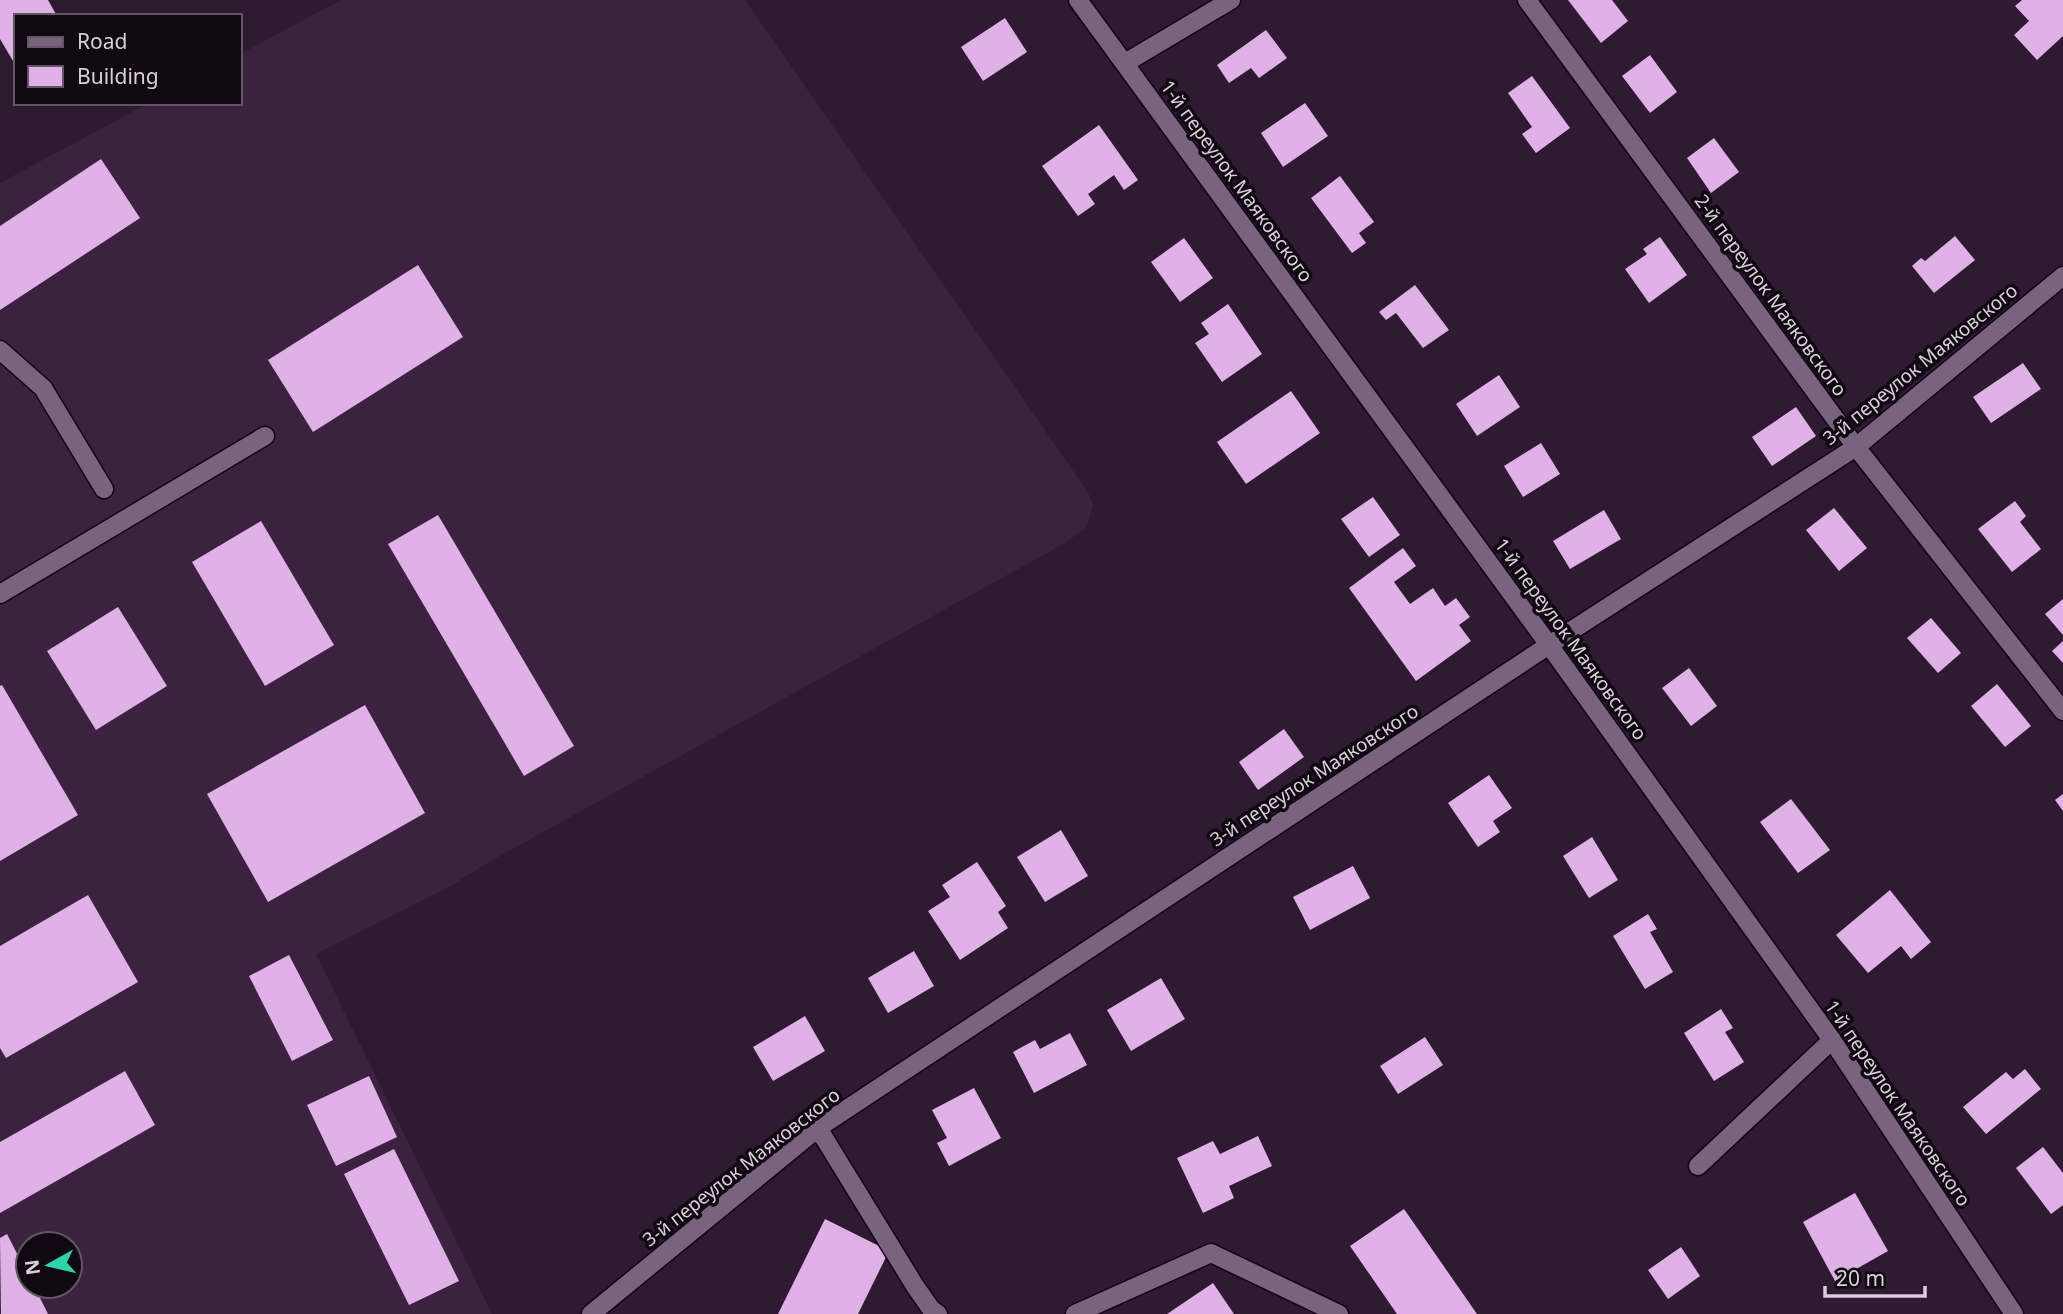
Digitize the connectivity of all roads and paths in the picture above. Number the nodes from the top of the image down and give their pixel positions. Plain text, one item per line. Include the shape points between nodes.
1 (1078, 0) edge
2 (1231, 0) edge
3 (1527, 0) edge
4 (1125, 63) junction
5 (2063, 276) edge
6 (0, 351) edge
7 (265, 436) dead end
8 (1856, 447) junction
9 (104, 489) dead end
10 (0, 594) edge
11 (1549, 645) junction
12 (2063, 711) edge
13 (1832, 1040) junction
14 (818, 1128) junction
15 (1698, 1166) dead end
16 (592, 1314) edge
17 (938, 1314) edge
18 (1075, 1314) edge
19 (1339, 1314) edge
20 (2014, 1314) edge

1 - 4 street, 1-й переулок Маяковского
2 - 4 street
3 - 8 street, 2-й переулок Маяковского
4 - 11 street, 1-й переулок Маяковского
5 - 8 street, 3-й переулок Маяковского
6 - 9 street via 43,388
7 - 10 street
8 - 11 street, 3-й переулок Маяковского
8 - 12 street, 2-й переулок Маяковского
11 - 13 street, 1-й переулок Маяковского
11 - 14 street, 3-й переулок Маяковского
13 - 15 street
13 - 20 street, 1-й переулок Маяковского
14 - 16 street, 3-й переулок Маяковского
14 - 17 street via 915,1286
18 - 19 street via 1211,1253

